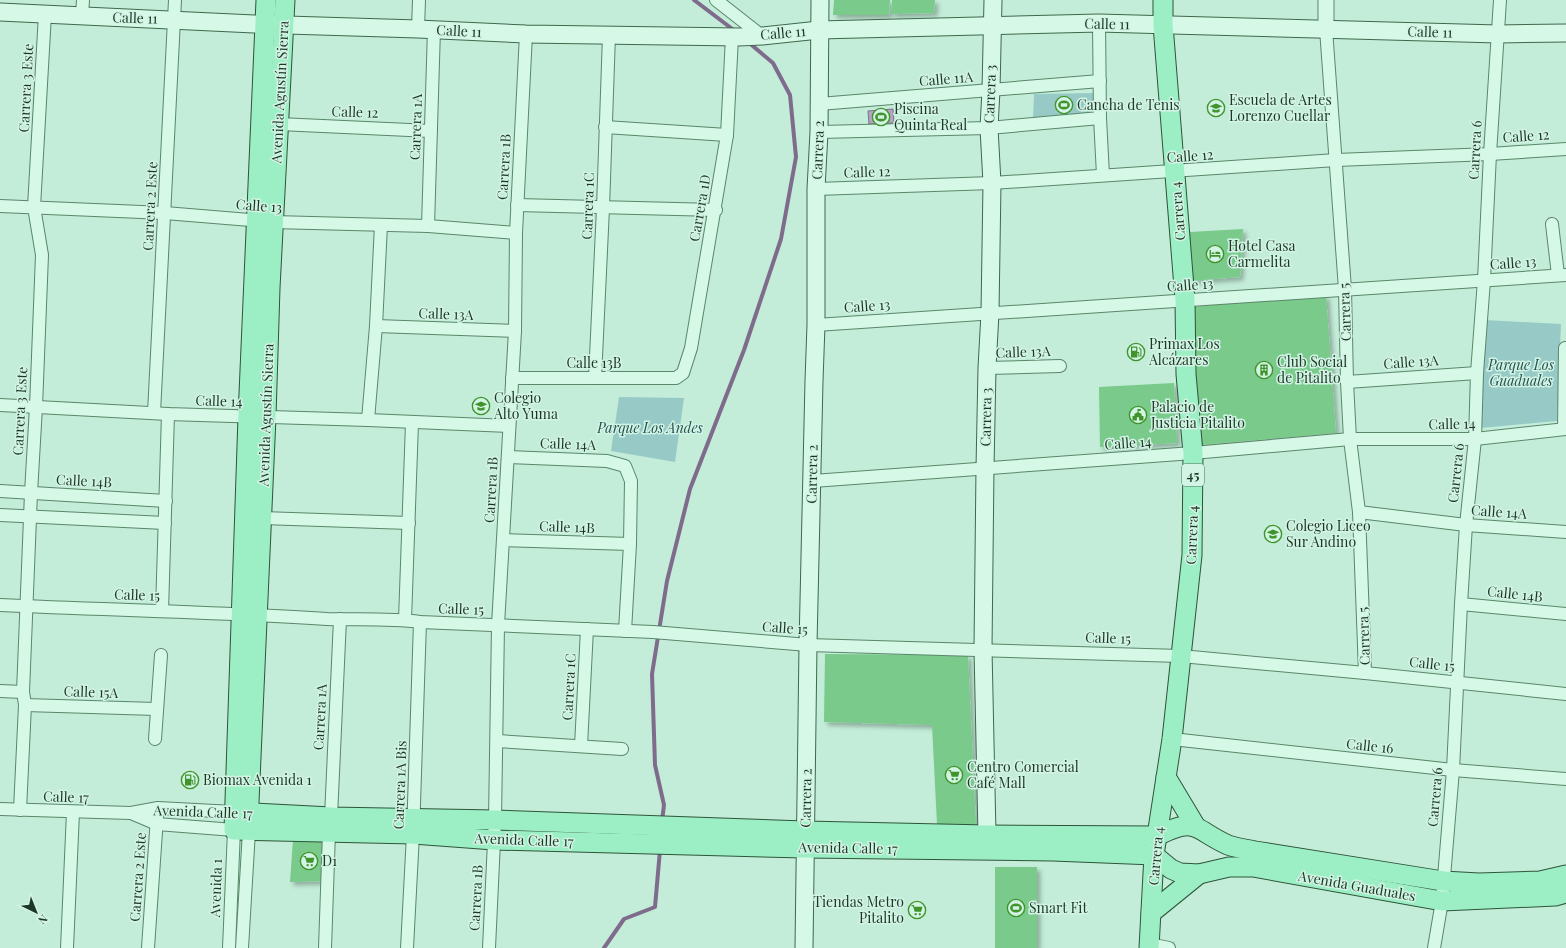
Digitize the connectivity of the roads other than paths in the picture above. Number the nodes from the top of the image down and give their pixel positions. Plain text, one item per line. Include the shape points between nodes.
1 (175, 0) edge
2 (266, 0) edge
3 (285, 0) edge
4 (419, 0) edge
5 (716, 0) edge
6 (820, 0) edge
7 (992, 0) edge
8 (1163, 0) edge
9 (1326, 0) edge
10 (1500, 0) edge
11 (83, 8) edge
12 (0, 12) edge
13 (45, 14) junction
14 (174, 19) junction
15 (1099, 23) junction
16 (264, 24) junction
17 (284, 25) junction
18 (992, 25) junction
19 (1163, 25) junction
20 (426, 29) junction
21 (1326, 29) junction
22 (819, 30) junction
23 (1566, 33) edge
24 (526, 34) junction
25 (1498, 34) junction
26 (609, 35) junction
27 (759, 36) junction
28 (736, 37) junction
29 (1100, 82) junction
30 (991, 90) junction
31 (819, 104) junction
32 (1100, 118) junction
33 (279, 124) junction
34 (605, 127) junction
35 (989, 128) junction
36 (431, 130) junction
37 (819, 132) junction
38 (727, 135) junction
39 (1566, 149) edge
40 (1490, 154) junction
41 (1336, 160) junction
42 (1175, 172) junction
43 (1103, 175) junction
44 (992, 183) junction
45 (816, 189) junction
46 (517, 204) junction
47 (0, 206) edge
48 (34, 207) junction
49 (603, 208) junction
50 (716, 210) junction
51 (165, 213) junction
52 (264, 221) junction
53 (1552, 224) dead end
54 (381, 225) junction
55 (428, 226) junction
56 (516, 233) junction
57 (1562, 275) edge
58 (1484, 280) junction
59 (1345, 290) junction
60 (1185, 300) junction
61 (990, 313) junction
62 (816, 325) junction
63 (376, 326) junction
64 (515, 331) junction
65 (1565, 348) dead end
66 (1060, 366) dead end
67 (986, 368) junction
68 (1477, 373) junction
69 (512, 378) junction
70 (595, 378) junction
71 (676, 378) joint
72 (1347, 382) junction
73 (0, 405) edge
74 (36, 407) junction
75 (154, 413) junction
76 (168, 414) junction
77 (248, 417) junction
78 (266, 417) junction
79 (368, 420) junction
80 (412, 423) junction
81 (509, 426) junction
82 (1565, 429) edge
83 (1350, 439) junction
84 (1475, 439) junction
85 (1194, 453) junction
86 (508, 457) junction
87 (985, 468) junction
88 (813, 481) junction
89 (0, 492) edge
90 (31, 493) junction
91 (166, 501) junction
92 (1359, 512) junction
93 (0, 515) edge
94 (30, 516) junction
95 (262, 518) junction
96 (165, 523) junction
97 (408, 524) junction
98 (1466, 525) junction
99 (1566, 532) edge
100 (503, 540) junction
101 (630, 544) junction
102 (1461, 604) junction
103 (0, 605) edge
104 (27, 606) junction
105 (162, 611) junction
106 (250, 614) junction
107 (1566, 614) edge
108 (340, 619) junction
109 (405, 620) junction
110 (420, 622) junction
111 (498, 625) junction
112 (587, 629) junction
113 (625, 631) junction
114 (808, 645) junction
115 (983, 649) junction
116 (161, 655) dead end
117 (1181, 656) junction
118 (1365, 673) junction
119 (1456, 682) junction
120 (0, 691) edge
121 (1566, 694) edge
122 (24, 698) junction
123 (156, 709) junction
124 (155, 739) dead end
125 (1172, 739) junction
126 (497, 741) junction
127 (581, 746) junction
128 (622, 749) dead end
129 (1453, 770) junction
130 (1166, 777) junction
131 (1566, 779) edge
132 (158, 808) junction
133 (0, 809) edge
134 (20, 810) junction
135 (72, 812) junction
136 (131, 813) junction
137 (495, 820) junction
138 (241, 821) junction
139 (157, 824) junction
140 (330, 824) junction
141 (1196, 826) junction
142 (413, 827) junction
143 (661, 835) junction
144 (987, 835) junction
145 (1157, 836) junction
146 (494, 840) junction
147 (805, 840) junction
148 (1154, 855) junction
149 (1199, 874) junction
150 (1566, 875) edge
151 (1443, 881) junction
152 (1566, 893) edge
153 (1442, 901) junction
154 (1151, 913) junction
155 (1149, 946) edge
156 (67, 948) edge
157 (148, 948) edge
158 (229, 948) edge
159 (242, 948) edge
160 (325, 948) edge
161 (407, 948) edge
162 (489, 948) edge
163 (804, 948) edge
164 (1169, 948) edge
165 (1434, 948) edge

1 - 14 street, Carrera 2 Este
2 - 16 main road, Avenida Agustín Sierra
3 - 17 main road, Avenida Agustín Sierra
4 - 20 street, Carrera 1A
5 - 27 street
6 - 22 main road, Carrera 2
7 - 18 main road, Carrera 3
8 - 19 main road, Carrera 4 / 45
9 - 21 street, Carrera 5
10 - 25 street, Carrera 6
11 - 13 main road, Calle 11
11 - 14 main road, Calle 11
12 - 13 main road, Calle 11
13 - 48 street, Carrera 3 Este
14 - 16 main road, Calle 11
14 - 51 street, Carrera 2 Este
15 - 18 main road, Calle 11
15 - 19 main road, Calle 11
15 - 29 street
16 - 17 main road, Calle 11
16 - 52 main road, Avenida Agustín Sierra
17 - 20 main road, Calle 11
17 - 33 main road, Avenida Agustín Sierra
18 - 22 main road, Calle 11
18 - 30 main road, Carrera 3
19 - 21 main road, Calle 11
19 - 42 main road, Carrera 4 / 45
20 - 24 main road, Calle 11
20 - 36 street, Carrera 1A
21 - 25 main road, Calle 11
21 - 41 street, Carrera 5
22 - 27 main road, Calle 11
22 - 31 main road, Carrera 2
23 - 25 main road, Calle 11
24 - 26 main road, Calle 11
24 - 46 street, Carrera 1B
25 - 40 street, Carrera 6
26 - 28 main road, Calle 11
26 - 34 street, Carrera 1C
27 - 28 main road, Calle 11
28 - 38 street, Carrera 1D
29 - 30 street, Calle 11A
29 - 32 street
30 - 31 street, Calle 11A
30 - 35 main road, Carrera 3
31 - 37 main road, Carrera 2
32 - 35 street
32 - 43 street
33 - 36 street, Calle 12
33 - 52 main road, Avenida Agustín Sierra
34 - 38 street
34 - 49 street, Carrera 1C
35 - 37 street
35 - 44 main road, Carrera 3
36 - 55 street, Carrera 1A
37 - 45 main road, Carrera 2
38 - 50 street, Carrera 1D
39 - 40 street, Calle 12
40 - 41 street, Calle 12
40 - 58 street, Carrera 6
41 - 42 street, Calle 12
41 - 59 street, Carrera 5
42 - 43 street, Calle 12
42 - 60 main road, Carrera 4 / 45
43 - 44 street, Calle 12
44 - 45 street, Calle 12
44 - 61 main road, Carrera 3
45 - 62 main road, Carrera 2
46 - 49 street
46 - 56 street, Carrera 1B
47 - 48 street, Calle 13
48 - 51 street, Calle 13
48 - 74 street, Carrera 3 Este via 42,255
49 - 50 street
49 - 70 street, Carrera 1C
50 - 71 street, Carrera 1D via 691,348 683,373
51 - 52 street, Calle 13
51 - 75 street, Carrera 2 Este
52 - 54 street, Calle 13
52 - 77 main road, Avenida Agustín Sierra
52 - 78 main road, Avenida Agustín Sierra
53 - 57 street
54 - 55 street, Calle 13
54 - 63 street
55 - 56 street, Calle 13
56 - 64 street, Carrera 1B
57 - 58 street, Calle 13
58 - 59 street, Calle 13
58 - 68 street, Carrera 6
59 - 60 street, Calle 13
59 - 72 street, Carrera 5
60 - 61 street, Calle 13
60 - 85 main road, Carrera 4 / 45 via 1186,374
61 - 62 street, Calle 13
61 - 67 main road, Carrera 3
62 - 88 main road, Carrera 2
63 - 64 street, Calle 13A
63 - 79 street
64 - 69 street, Carrera 1B
65 - 82 street
66 - 67 street, Calle 13A
67 - 87 main road, Carrera 3
68 - 72 street, Calle 13A
68 - 84 street, Carrera 6
69 - 70 street, Calle 13B
69 - 81 street, Carrera 1B
70 - 71 street, Calle 13B
72 - 83 street, Carrera 5
73 - 74 street, Calle 14
74 - 75 street, Calle 14
74 - 90 street, Carrera 3 Este
75 - 76 street, Calle 14
76 - 77 street, Calle 14
76 - 91 street
77 - 78 street, Calle 14
77 - 106 main road, Avenida Agustín Sierra
78 - 79 street, Calle 14
78 - 95 main road, Avenida Agustín Sierra
79 - 80 street, Calle 14
80 - 81 street, Calle 14
80 - 97 street
81 - 86 street, Carrera 1B
82 - 84 street, Calle 14
83 - 84 street, Calle 14
83 - 85 street, Calle 14
83 - 92 street, Carrera 5
84 - 98 street, Carrera 6
85 - 87 street, Calle 14
85 - 117 main road, Carrera 4 / 45 via 1192,555
86 - 100 street, Carrera 1B
86 - 101 street, Calle 14A via 607,461 625,466 631,481
87 - 88 street, Calle 14
87 - 115 main road, Carrera 3
88 - 114 main road, Carrera 2
89 - 90 street, Calle 14B
90 - 91 street, Calle 14B
90 - 94 street, Carrera 3 Este
91 - 96 street
92 - 98 street, Calle 14A
92 - 118 street, Carrera 5
93 - 94 street
94 - 96 street
94 - 104 street, Carrera 3 Este
95 - 97 street
95 - 106 main road, Avenida Agustín Sierra
96 - 105 street
97 - 109 street
98 - 99 street, Calle 14A
98 - 102 street, Carrera 6
100 - 101 street, Calle 14B
100 - 111 street, Carrera 1B
101 - 113 street
102 - 107 street, Calle 14B
102 - 119 street, Carrera 6
103 - 104 street, Calle 15
104 - 105 street, Calle 15
104 - 122 street, Carrera 3 Este
105 - 106 street, Calle 15
106 - 108 street, Calle 15
106 - 138 main road, Avenida Agustín Sierra
108 - 109 street, Calle 15
108 - 140 street, Carrera 1A
109 - 110 street, Calle 15
110 - 111 street, Calle 15
110 - 142 street, Carrera 1A Bis
111 - 112 street, Calle 15
111 - 126 street, Carrera 1B
112 - 113 street, Calle 15
112 - 127 street, Carrera 1C
113 - 114 street, Calle 15
114 - 115 street, Calle 15
114 - 147 main road, Carrera 2
115 - 117 street, Calle 15
115 - 144 main road, Carrera 3
116 - 123 street
117 - 118 street, Calle 15
117 - 125 main road, Carrera 4 / 45
118 - 119 street, Calle 15
119 - 121 street, Calle 15
119 - 129 street, Carrera 6
120 - 122 street, Calle 15A
122 - 123 street, Calle 15A
122 - 134 street, Carrera 3 Este
123 - 124 street
125 - 129 street, Calle 16
125 - 130 main road, Carrera 4 / 45
126 - 127 street
126 - 137 street, Carrera 1B
127 - 128 street
129 - 131 street, Calle 16
129 - 151 street, Carrera 6
130 - 141 main road
130 - 145 main road, Carrera 4 / 45
132 - 136 street, Avenida Calle 17
132 - 138 street, Avenida Calle 17
132 - 139 street, Carrera 2 Este
133 - 134 street, Calle 17
134 - 135 street, Calle 17
135 - 136 street, Calle 17
135 - 156 street
136 - 139 street, Avenida Calle 17
137 - 142 main road, Avenida Calle 17
137 - 143 main road, Avenida Calle 17
137 - 146 street, Carrera 1B
138 - 139 street, Avenida Calle 17
138 - 140 main road, Avenida Calle 17
138 - 158 street, Avenida 1
138 - 159 street, Avenida 1
139 - 157 street, Carrera 2 Este
140 - 142 main road, Avenida Calle 17
140 - 160 street, Carrera 1A
141 - 145 main road via 1178,826
141 - 151 main road, Avenida Guaduales via 1228,845 1255,852
142 - 146 main road, Avenida Calle 17
142 - 161 street, Carrera 1A Bis
143 - 146 main road, Avenida Calle 17
143 - 147 main road, Avenida Calle 17
144 - 145 main road, Avenida Calle 17
144 - 147 main road, Avenida Calle 17
145 - 148 main road, Carrera 4 / 45
146 - 162 street, Carrera 1B
147 - 148 main road, Avenida Calle 17
147 - 163 main road, Carrera 2
148 - 149 main road, Avenida Guaduales via 1180,873
148 - 154 main road, Carrera 4 / 45
149 - 153 main road, Avenida Guaduales via 1229,866 1253,867
149 - 154 main road
150 - 151 main road, Avenida Guaduales via 1540,881
151 - 153 street, Carrera 6
152 - 153 main road, Avenida Guaduales via 1555,896
153 - 165 street, Carrera 6
154 - 155 main road, Carrera 4 / 45
155 - 164 street

